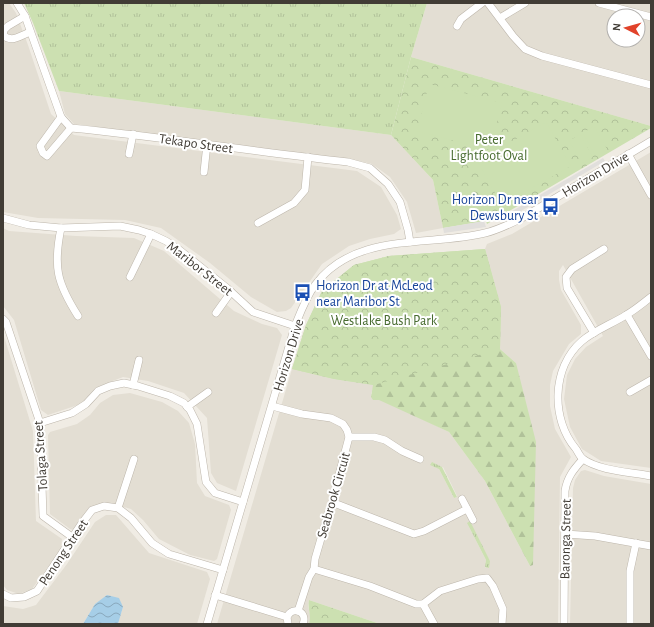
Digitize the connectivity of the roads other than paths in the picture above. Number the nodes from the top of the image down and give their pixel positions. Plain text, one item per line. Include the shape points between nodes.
1 (17, 3) edge
2 (482, 3) edge
3 (488, 3) edge
4 (525, 3) edge
5 (599, 3) edge
6 (25, 16) junction
7 (651, 17) edge
8 (500, 18) junction
9 (457, 26) dead end
10 (30, 32) junction
11 (651, 85) edge
12 (60, 117) junction
13 (71, 128) junction
14 (133, 134) junction
15 (651, 141) edge
16 (207, 144) junction
17 (129, 154) dead end
18 (628, 154) junction
19 (308, 157) junction
20 (204, 172) dead end
21 (651, 195) edge
22 (3, 218) edge
23 (258, 223) dead end
24 (61, 228) junction
25 (151, 234) junction
26 (410, 242) junction
27 (604, 249) dead end
28 (130, 277) dead end
29 (231, 292) junction
30 (651, 297) edge
31 (216, 313) dead end
32 (627, 315) junction
33 (78, 316) dead end
34 (3, 318) edge
35 (295, 326) junction
36 (594, 333) junction
37 (651, 356) edge
38 (139, 360) dead end
39 (651, 380) edge
40 (133, 385) junction
41 (208, 392) dead end
42 (630, 392) dead end
43 (272, 406) junction
44 (187, 407) junction
45 (40, 424) junction
46 (349, 437) junction
47 (583, 458) junction
48 (134, 459) dead end
49 (420, 459) dead end
50 (651, 476) edge
51 (462, 499) dead end
52 (243, 502) junction
53 (334, 503) junction
54 (118, 508) junction
55 (467, 509) junction
56 (473, 520) dead end
57 (565, 534) junction
58 (72, 537) junction
59 (636, 543) junction
60 (651, 546) edge
61 (314, 569) junction
62 (223, 570) junction
63 (3, 594) edge
64 (215, 596) junction
65 (423, 604) junction
66 (298, 611) junction
67 (288, 620) edge
68 (207, 624) edge
69 (303, 624) edge
70 (434, 624) edge
71 (502, 624) edge
72 (564, 624) edge
73 (630, 624) edge

1 - 6 street
2 - 9 street via 461,19
3 - 8 street
4 - 8 street
5 - 7 street
6 - 10 street
6 - 10 street via 8,26 3,35 13,39
8 - 11 street via 525,49 542,56
10 - 12 street
12 - 13 street
12 - 13 street via 40,146 43,153 47,156
13 - 14 street, Tekapo Street
14 - 16 street, Tekapo Street
14 - 17 street
15 - 18 street, Horizon Drive
16 - 19 street, Tekapo Street
16 - 20 street
18 - 21 street
18 - 26 street, Horizon Drive via 500,229 474,236
19 - 23 street via 305,190 294,203
19 - 26 street, Tekapo Street via 348,162 370,168 388,184 400,202
22 - 24 street, Maribor Street via 29,225
24 - 25 street, Maribor Street via 120,226
24 - 33 street via 57,247 57,272 66,296
25 - 28 street
25 - 29 street, Maribor Street via 166,240
26 - 35 street, Horizon Drive via 364,250 335,265 325,273 309,295
27 - 36 street via 572,269 566,277 567,288
29 - 31 street
29 - 35 street, Maribor Street via 253,312
30 - 32 street
32 - 36 street
32 - 37 street
34 - 45 street, Tolaga Street
35 - 43 street, Horizon Drive
36 - 47 street via 570,354 557,390 563,430
38 - 40 street
39 - 42 street
40 - 44 street via 170,396
40 - 45 street via 124,383 98,391 86,404 72,413
41 - 44 street
43 - 46 street, Seabrook Circuit via 331,418 343,424
43 - 52 street, Horizon Drive
44 - 52 street via 196,424 206,482 215,494
45 - 58 street, Tolaga Street via 43,516
46 - 49 street via 374,437 385,440
46 - 53 street, Seabrook Circuit
47 - 50 street via 601,467
47 - 57 street, Baronga Street via 566,483
48 - 54 street
51 - 55 street
52 - 62 street, Horizon Drive
53 - 55 street via 414,534
53 - 61 street, Seabrook Circuit via 329,511
54 - 58 street, Penong Street via 104,506 92,510
54 - 62 street via 162,550
55 - 56 street
57 - 59 street
57 - 72 street, Baronga Street
58 - 63 street, Penong Street via 37,591 24,597 12,598
59 - 60 street
59 - 73 street via 630,571
61 - 65 street via 370,586 416,604
61 - 66 street, Seabrook Circuit
62 - 64 street, Horizon Drive
64 - 67 street
64 - 68 street, Horizon Drive
65 - 70 street
65 - 71 street via 440,591 478,578 487,578 503,609
66 - 67 street via 291,611
66 - 69 street via 303,615

